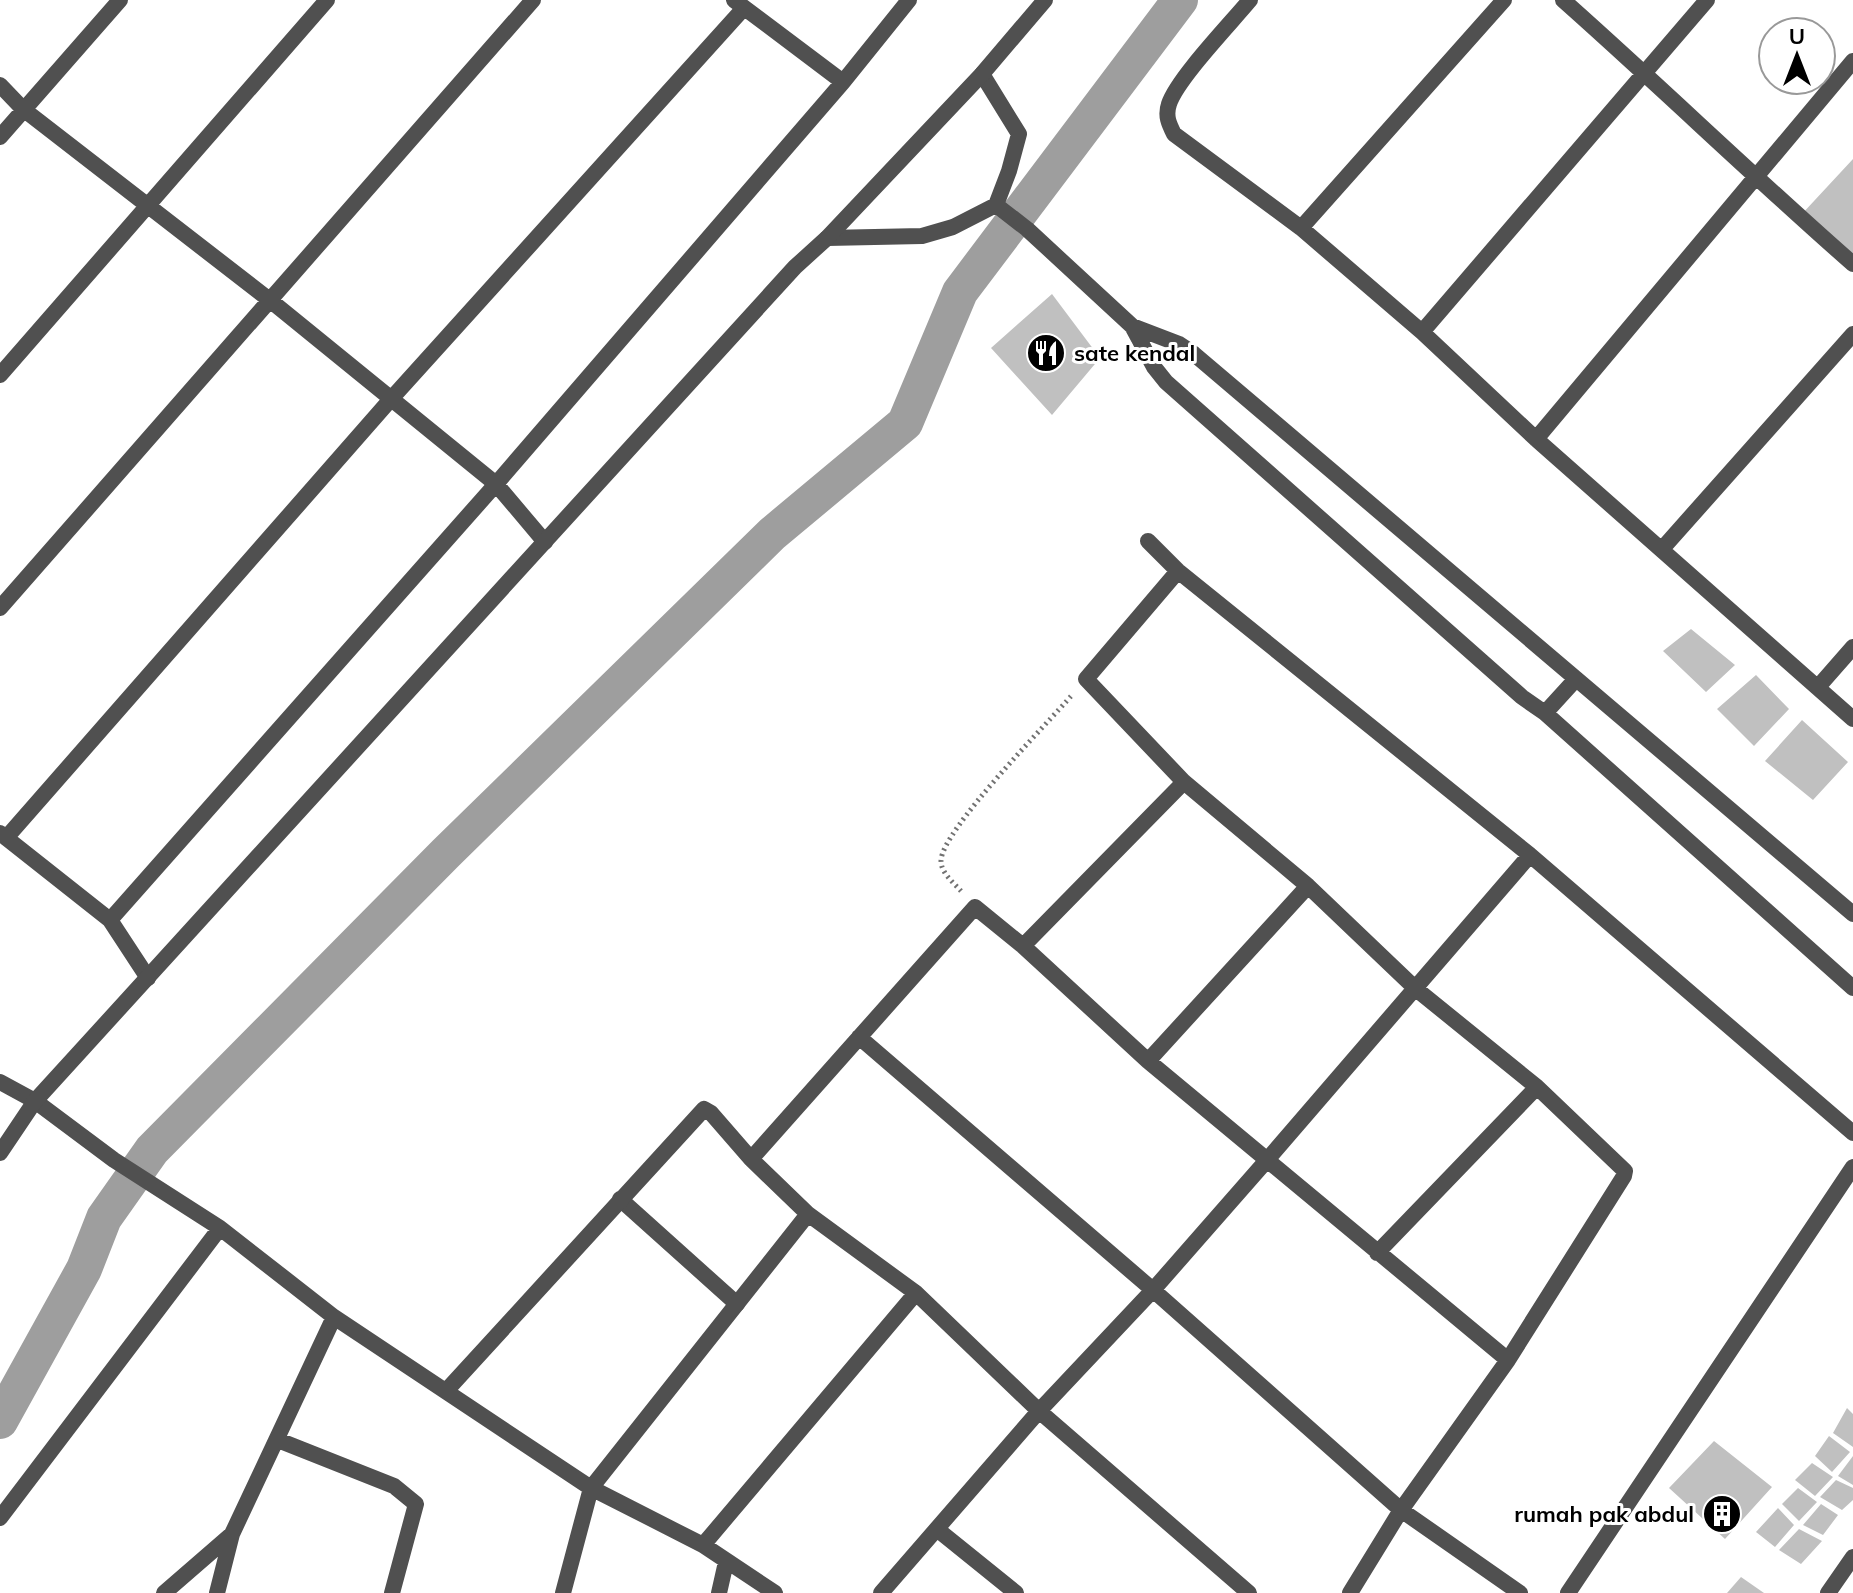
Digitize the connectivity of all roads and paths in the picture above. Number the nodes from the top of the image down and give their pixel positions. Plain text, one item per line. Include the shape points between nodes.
1 (120, 0) edge
2 (327, 0) edge
3 (533, 0) edge
4 (909, 0) edge
5 (1045, 0) edge
6 (1250, 0) edge
7 (1504, 0) edge
8 (1563, 0) edge
9 (1707, 0) edge
10 (739, 4) edge
11 (1853, 61) edge
12 (982, 74) junction
13 (1646, 74) junction
14 (843, 82) junction
15 (0, 85) edge
16 (23, 109) junction
17 (0, 137) edge
18 (1754, 177) junction
19 (148, 206) junction
20 (1003, 209) junction
21 (1301, 228) junction
22 (827, 238) junction
23 (1853, 264) edge
24 (271, 301) junction
25 (1132, 326) junction
26 (1422, 332) junction
27 (1853, 334) edge
28 (0, 375) edge
29 (391, 399) junction
30 (1536, 439) junction
31 (496, 484) junction
32 (1148, 541) dead end
33 (545, 542) junction
34 (1662, 549) junction
35 (1178, 571) junction
36 (0, 608) edge
37 (1853, 647) edge
38 (1086, 679) junction
39 (1576, 679) junction
40 (1818, 687) junction
41 (1545, 713) junction
42 (1853, 719) edge
43 (1184, 782) junction
44 (3, 836) edge
45 (1530, 855) junction
46 (1308, 886) junction
47 (975, 907) junction
48 (1853, 914) edge
49 (110, 920) junction
50 (1023, 946) junction
51 (148, 978) junction
52 (1853, 988) edge
53 (1416, 989) junction
54 (859, 1037) junction
55 (1148, 1061) junction
56 (0, 1082) edge
57 (1537, 1087) junction
58 (35, 1101) junction
59 (1853, 1133) edge
60 (0, 1153) edge
61 (751, 1159) junction
62 (1267, 1160) junction
63 (1853, 1167) edge
64 (620, 1199) junction
65 (808, 1214) junction
66 (220, 1228) junction
67 (1377, 1253) junction
68 (1153, 1290) junction
69 (916, 1293) junction
70 (737, 1304) junction
71 (334, 1317) junction
72 (1508, 1360) junction
73 (446, 1391) junction
74 (1039, 1411) junction
75 (278, 1440) junction
76 (591, 1488) junction
77 (1401, 1510) junction
78 (0, 1518) edge
79 (938, 1530) junction
80 (232, 1534) junction
81 (703, 1545) junction
82 (1853, 1557) edge
83 (726, 1562) junction
84 (164, 1593) edge
85 (217, 1593) edge
86 (392, 1593) edge
87 (563, 1593) edge
88 (719, 1593) edge
89 (775, 1593) edge
90 (881, 1593) edge
91 (1016, 1593) edge
92 (1249, 1593) edge
93 (1350, 1593) edge
94 (1520, 1593) edge
95 (1568, 1593) edge
96 (1828, 1593) edge

1 - 16 street
2 - 19 street
3 - 24 street
4 - 14 street
5 - 12 street
6 - 21 street via 1180,85 1166,119 1174,134
7 - 21 street
8 - 13 street
9 - 13 street
10 - 14 street
10 - 29 street
11 - 18 street
12 - 20 street via 1019,134
12 - 22 street
13 - 18 street
13 - 26 street
14 - 31 street
15 - 16 street
16 - 17 street
16 - 19 street
18 - 23 street
18 - 30 street
19 - 24 street
19 - 28 street
20 - 22 street via 922,236
20 - 25 street
21 - 26 street
22 - 33 street
24 - 29 street
24 - 36 street
25 - 39 street via 1194,354
25 - 41 street via 1166,382
26 - 30 street
27 - 34 street
29 - 31 street
29 - 44 street
30 - 34 street
31 - 33 street
31 - 49 street
32 - 35 street
33 - 51 street
34 - 40 street
35 - 38 street
35 - 45 street
37 - 40 street
38 - 43 street
38 - 47 path via 968,812 947,844 941,861 945,874
39 - 41 street
39 - 48 street
40 - 42 street
41 - 52 street
43 - 46 street
43 - 50 street
44 - 49 street
45 - 53 street
45 - 59 street
46 - 53 street
46 - 55 street
47 - 50 street
47 - 54 street
49 - 51 street
50 - 55 street
51 - 58 street
53 - 57 street
53 - 62 street
54 - 61 street
54 - 68 street
55 - 62 street
56 - 58 street
57 - 67 street
57 - 72 street via 1625,1175
58 - 60 street
58 - 66 street
61 - 64 street via 703,1109
61 - 65 street
62 - 67 street
62 - 68 street
63 - 95 street
64 - 70 street
64 - 73 street
65 - 69 street
65 - 70 street
66 - 71 street
66 - 78 street
67 - 72 street
68 - 74 street
68 - 77 street
69 - 74 street
69 - 81 street
70 - 76 street
71 - 73 street
71 - 75 street
72 - 77 street
73 - 76 street
74 - 79 street
74 - 92 street
75 - 80 street
75 - 86 street via 394,1486 416,1504
76 - 81 street
76 - 87 street
77 - 93 street
77 - 94 street
79 - 90 street
79 - 91 street
80 - 84 street
80 - 85 street
81 - 83 street
82 - 96 street
83 - 88 street
83 - 89 street

